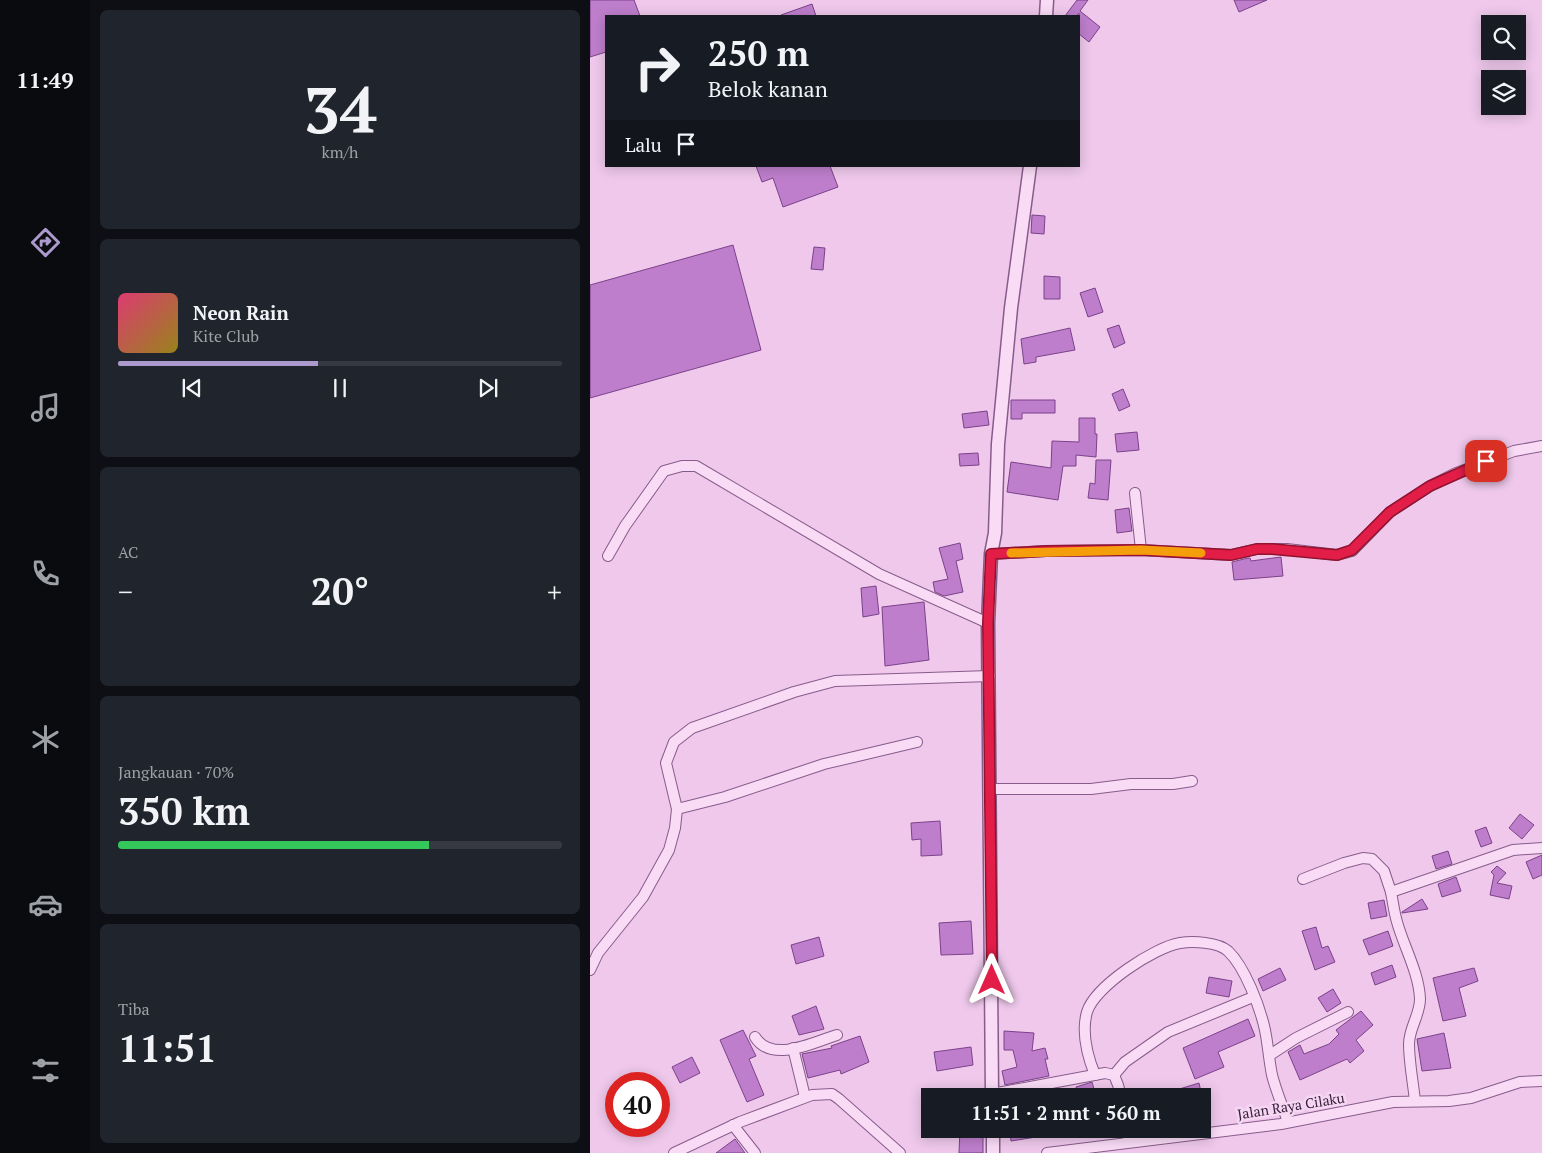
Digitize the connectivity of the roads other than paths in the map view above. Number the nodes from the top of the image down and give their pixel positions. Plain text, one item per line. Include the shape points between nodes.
1 (1047, 0) edge
2 (1046, 15) edge
3 (1030, 167) edge
4 (1542, 446) edge
5 (1135, 493) dead end
6 (1141, 550) junction
7 (991, 554) junction
8 (608, 556) dead end
9 (988, 623) junction
10 (990, 676) junction
11 (917, 742) dead end
12 (1192, 781) dead end
13 (991, 789) junction
14 (677, 809) junction
15 (1542, 848) edge
16 (1304, 879) dead end
17 (1391, 892) junction
18 (590, 970) edge
19 (1253, 997) junction
20 (1348, 1012) dead end
21 (837, 1035) dead end
22 (755, 1037) dead end
23 (792, 1048) junction
24 (1270, 1055) junction
25 (1095, 1075) junction
26 (1114, 1075) junction
27 (1540, 1080) edge
28 (992, 1088) edge
29 (1028, 1088) edge
30 (1119, 1088) edge
31 (805, 1097) junction
32 (1415, 1101) junction
33 (1288, 1122) junction
34 (733, 1125) junction
35 (993, 1138) edge
36 (1128, 1138) edge
37 (1129, 1142) junction
38 (674, 1153) edge
39 (755, 1153) edge
40 (900, 1153) edge
41 (993, 1153) edge
42 (1046, 1153) edge

1 - 2 street
3 - 7 street via 1009,327
4 - 6 street via 1514,451 1430,486 1390,512 1352,550 1337,555 1257,549 1231,555
5 - 6 street
6 - 7 street
7 - 9 street
8 - 9 street via 664,472 682,466 696,466 879,574
9 - 10 street
10 - 13 street
10 - 14 street via 835,681 692,728 674,742 666,763
11 - 14 street via 824,764 725,797
12 - 13 street via 1090,788
13 - 28 street
14 - 18 street via 669,850 648,890 598,953
15 - 17 street via 1513,850
16 - 17 street via 1344,863 1372,859 1384,870
17 - 32 street via 1396,922 1420,999 1409,1044
19 - 24 street
19 - 25 street via 1236,959 1226,949 1192,942 1163,949 1119,975 1093,1001 1088,1012 1085,1040
19 - 26 street via 1168,1032 1125,1062
20 - 24 street
21 - 23 street
22 - 23 street via 772,1050
23 - 31 street
24 - 33 street via 1272,1075
25 - 26 street
25 - 29 street
26 - 30 street
27 - 32 street, Jalan Raya Cilaku via 1513,1084 1471,1098
31 - 34 street
31 - 40 street via 832,1094
32 - 33 street, Jalan Raya Cilaku via 1377,1104
33 - 37 street, Jalan Raya Cilaku
34 - 38 street
34 - 39 street
35 - 41 street
36 - 37 street
37 - 42 street, Jalan Raya Cilaku

